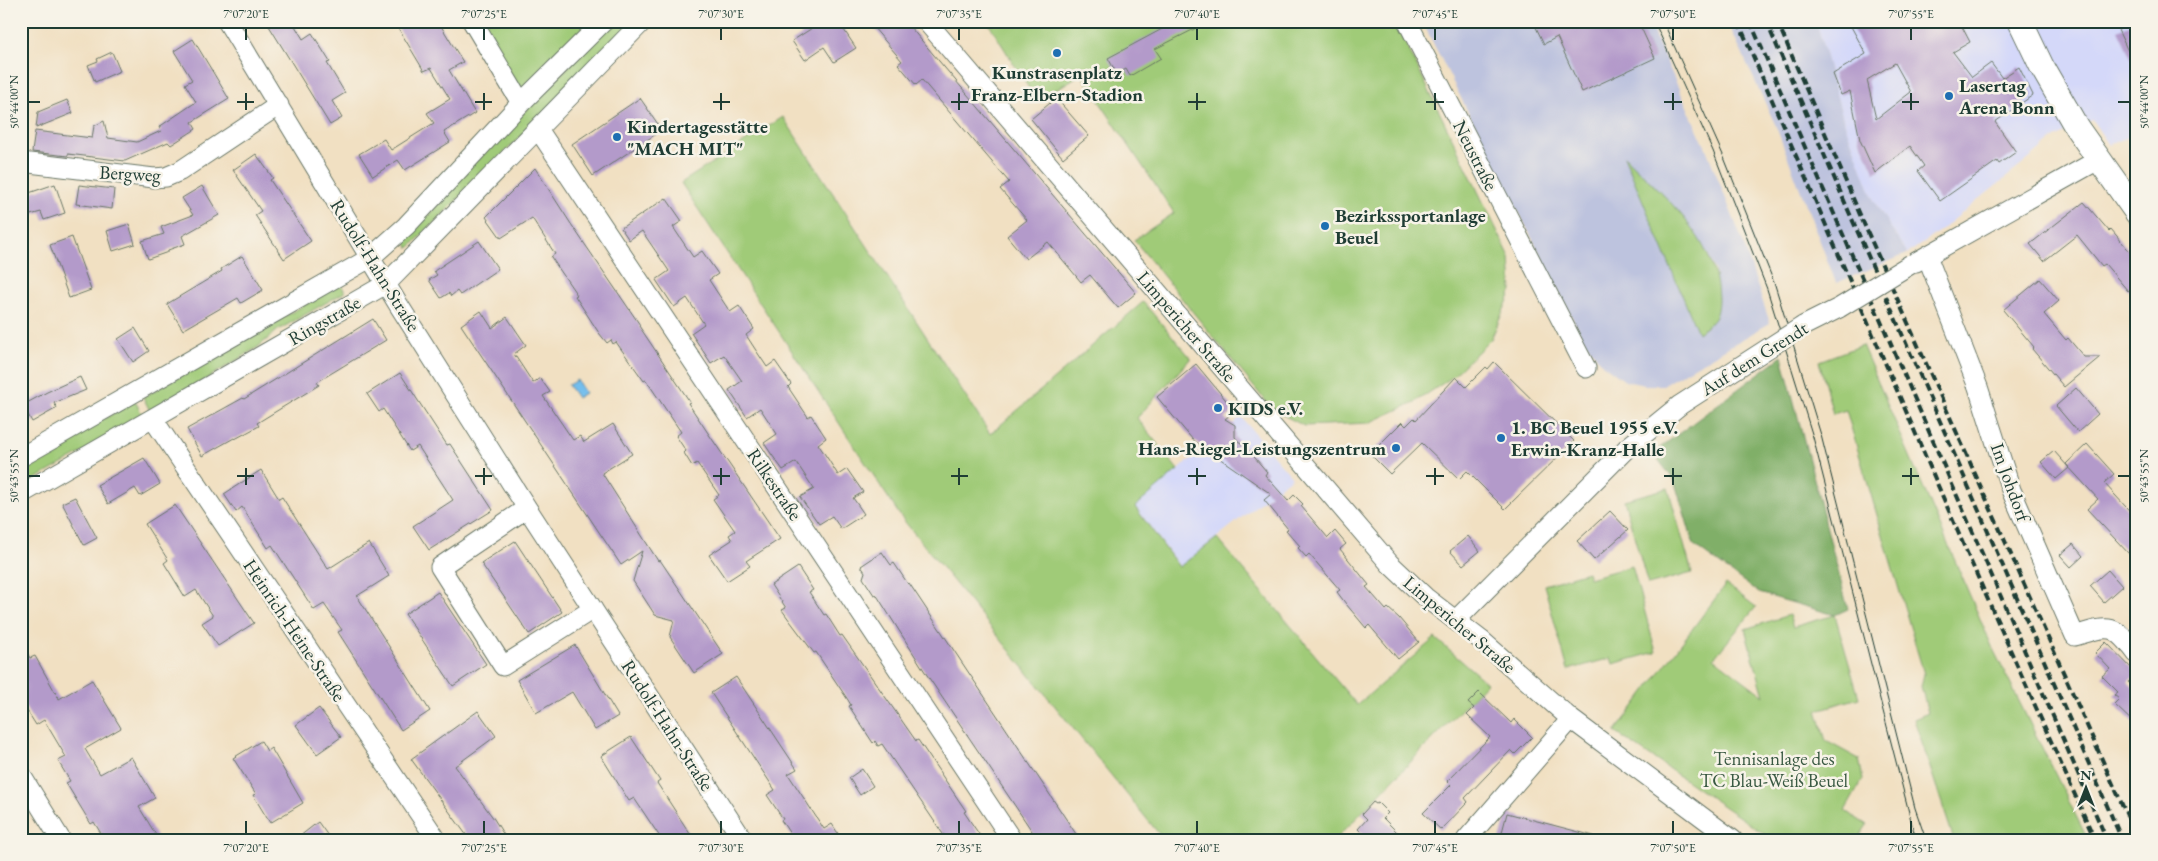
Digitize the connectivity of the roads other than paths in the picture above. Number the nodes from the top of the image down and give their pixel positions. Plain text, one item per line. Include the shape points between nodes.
1 (227, 21) edge
2 (472, 21) edge
3 (604, 21) edge
4 (642, 21) edge
5 (926, 21) edge
6 (1407, 21) edge
7 (2020, 21) edge
8 (521, 103) junction
9 (279, 105) junction
10 (538, 129) junction
11 (2098, 160) junction
12 (21, 162) edge
13 (2137, 212) edge
14 (370, 258) junction
15 (1919, 260) junction
16 (386, 284) junction
17 (1586, 368) dead end
18 (153, 419) junction
19 (21, 457) edge
20 (21, 494) edge
21 (527, 508) junction
22 (593, 610) junction
23 (1456, 620) junction
24 (2137, 654) edge
25 (1571, 719) junction
26 (21, 775) edge
27 (61, 840) edge
28 (437, 840) edge
29 (743, 840) edge
30 (1012, 840) edge
31 (1466, 840) edge
32 (1733, 840) edge

1 - 9 street, Rudolf-Hahn-Straße
2 - 8 street
3 - 8 street, Ringstraße
4 - 10 street, Ringstraße
5 - 23 street, Limpericher Straße via 1390,564 1425,597
6 - 17 street, Neustraße
7 - 11 main road via 2042,67
8 - 14 street, Ringstraße via 406,226
9 - 12 street, Bergweg via 166,177 132,177
9 - 14 street, Rudolf-Hahn-Straße
10 - 16 street, Ringstraße
10 - 30 street, Rilkestraße
11 - 13 main road
11 - 15 street, Auf dem Grendt
14 - 16 street, Rudolf-Hahn-Straße
14 - 19 street, Ringstraße
15 - 23 street, Auf dem Grendt, bridge via 1803,326 1680,405 1627,448
15 - 24 street, Im Johdorf via 1978,387 2011,490 2075,636 2101,628 2112,629 2123,636
16 - 18 street, Ringstraße
16 - 21 street, Rudolf-Hahn-Straße
18 - 20 street, Ringstraße
18 - 28 street, Heinrich-Heine-Straße
21 - 22 street, Rudolf-Hahn-Straße
21 - 22 street via 440,567 498,658 504,666
22 - 29 street, Rudolf-Hahn-Straße
23 - 25 street, Limpericher Straße
25 - 31 street
25 - 32 street, Limpericher Straße
26 - 27 street

